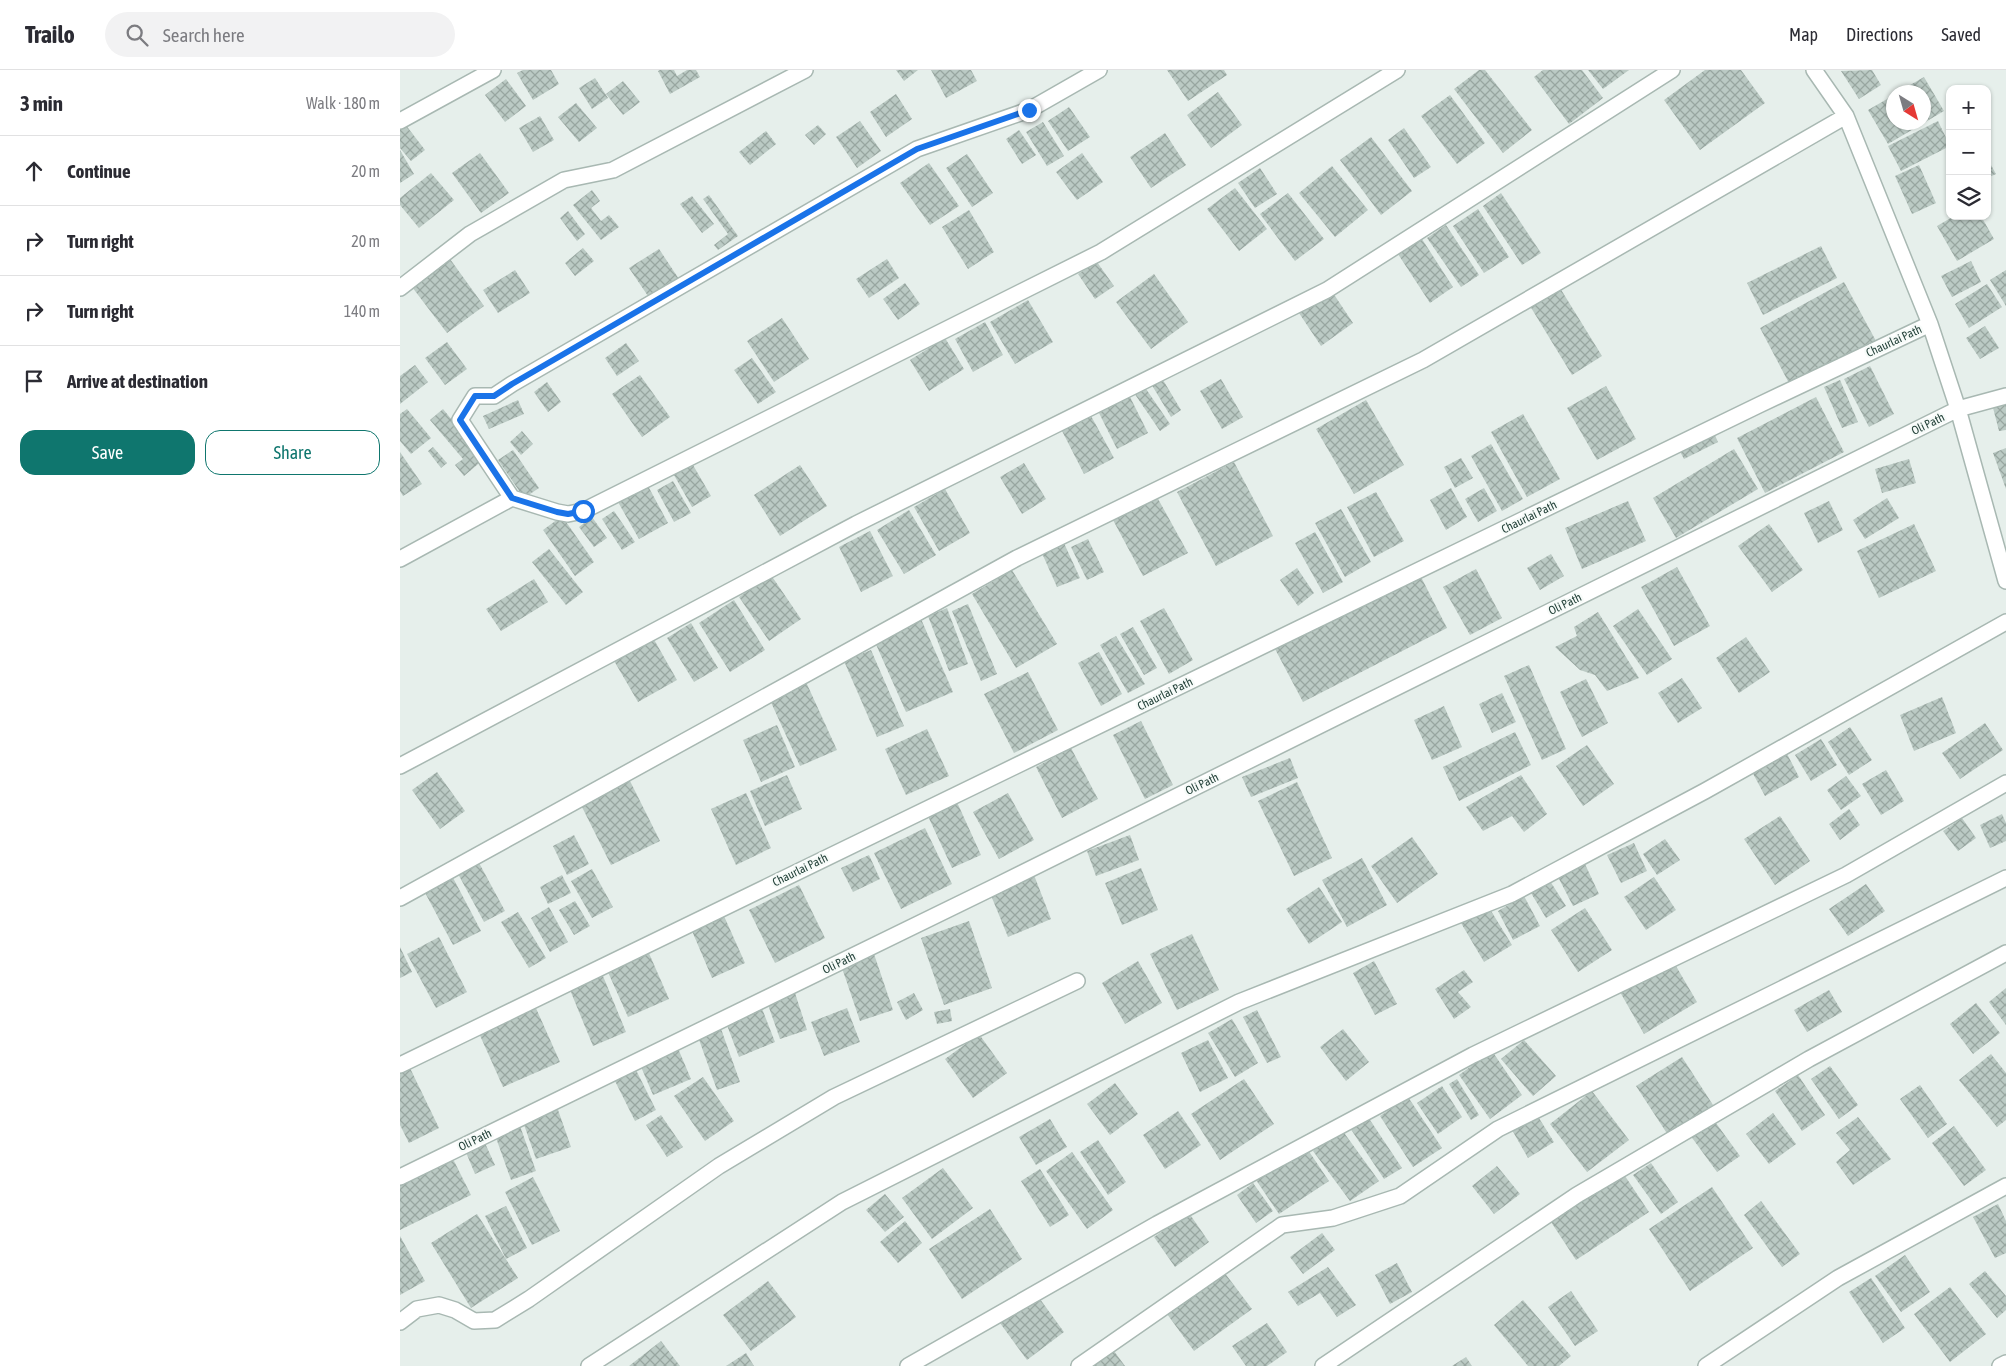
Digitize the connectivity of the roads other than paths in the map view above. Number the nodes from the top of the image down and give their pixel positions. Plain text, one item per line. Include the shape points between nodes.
1 (492, 70) edge
2 (805, 70) edge
3 (1099, 70) edge
4 (1397, 70) edge
5 (1672, 70) edge
6 (1814, 70) edge
7 (1846, 116) junction
8 (400, 121) edge
9 (400, 288) edge
10 (1930, 324) junction
11 (2006, 396) edge
12 (1958, 409) junction
13 (512, 498) junction
14 (400, 559) edge
15 (2006, 581) edge
16 (2006, 622) edge
17 (400, 766) edge
18 (2006, 783) edge
19 (2006, 878) edge
20 (400, 898) edge
21 (2006, 954) edge
22 (1077, 981) dead end
23 (400, 1065) edge
24 (400, 1177) edge
25 (2006, 1186) edge
26 (400, 1322) edge
27 (2006, 1363) edge
28 (589, 1366) edge
29 (908, 1366) edge
30 (1079, 1366) edge
31 (1323, 1366) edge
32 (1706, 1366) edge
33 (2000, 1366) edge

1 - 8 street
2 - 9 street via 613,170 564,180 470,234
3 - 13 street via 1029,110 917,149 494,396 475,396 460,420
4 - 13 street via 1101,252 583,511 557,512
5 - 17 street via 1327,290 856,524
6 - 7 street
7 - 10 street
7 - 20 street via 1423,360 1017,558
10 - 12 street
10 - 23 street, Chaurlai Path
11 - 12 street, Oli Path
12 - 15 street
12 - 24 street, Oli Path via 1005,882
13 - 14 street
16 - 28 street via 1706,791 1512,894 1238,1002 842,1202
18 - 29 street via 1846,874 1473,1055 1157,1224
19 - 30 street via 1498,1129 1400,1196 1332,1218 1282,1226
21 - 31 street via 1809,1059 1577,1195
22 - 26 street via 834,1097 719,1166 495,1320 474,1321 439,1305 417,1309
25 - 32 street via 1838,1278
27 - 33 street

